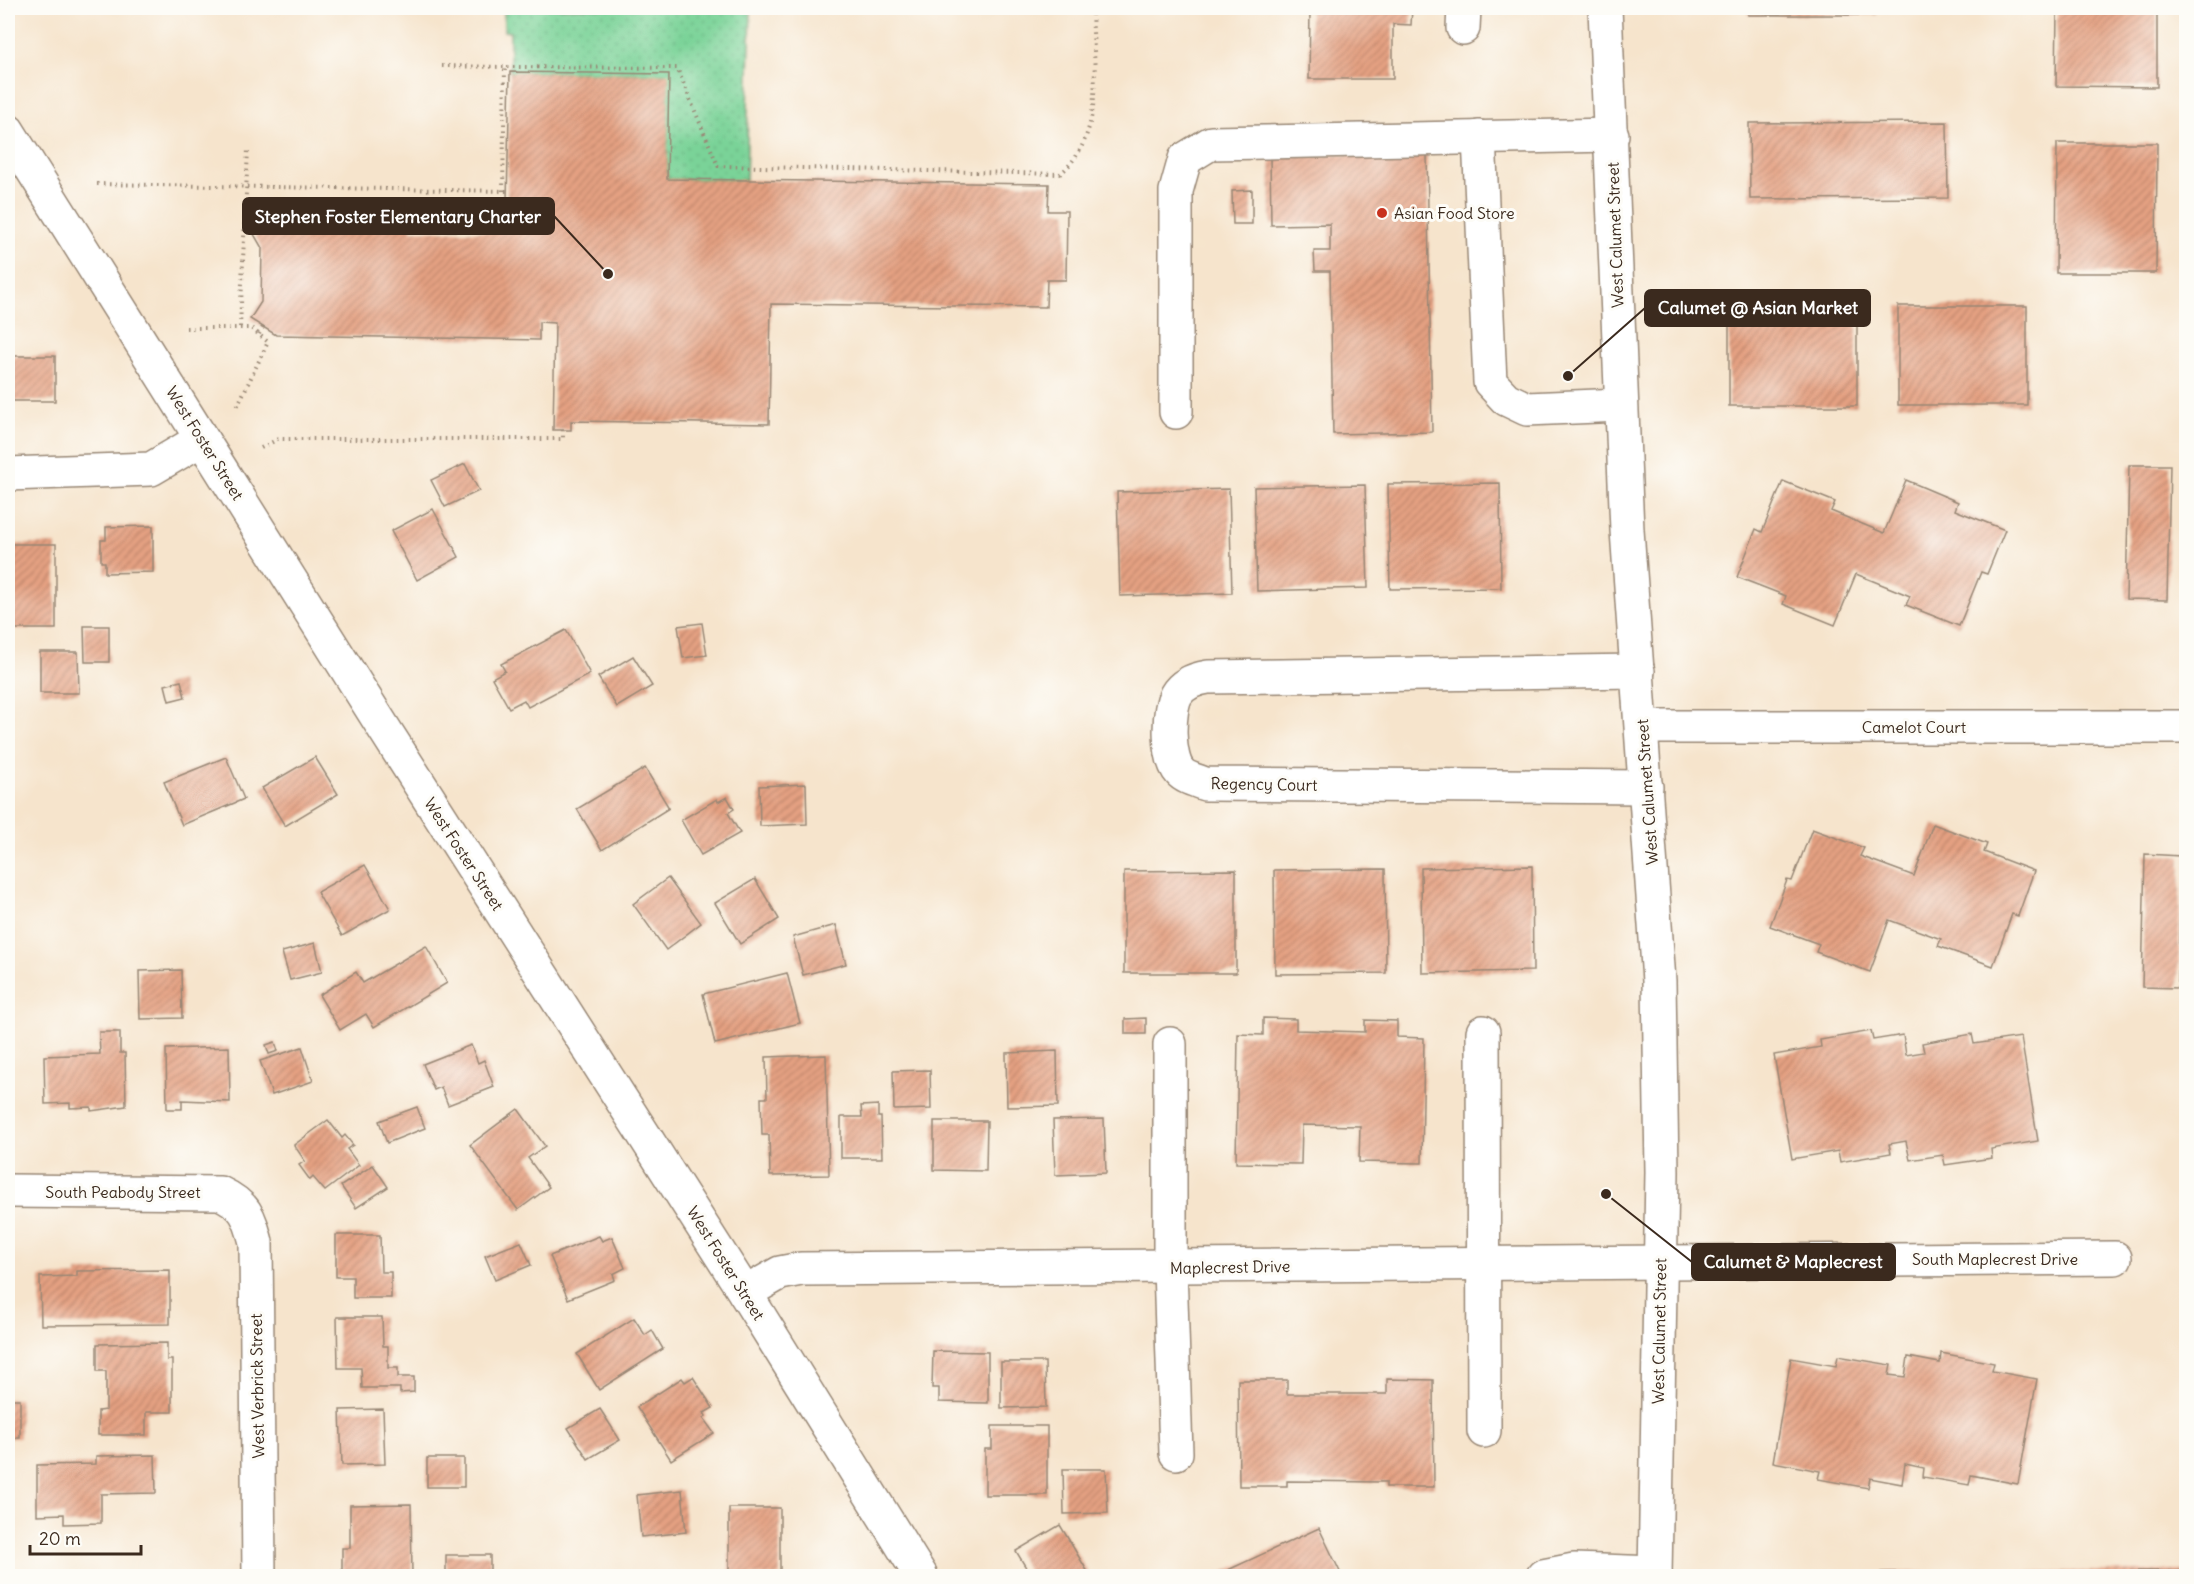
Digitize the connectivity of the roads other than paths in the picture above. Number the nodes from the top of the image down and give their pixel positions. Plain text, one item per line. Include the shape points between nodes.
1 (1605, 8) edge
2 (8, 131) edge
3 (1612, 135) junction
4 (1479, 137) junction
5 (1621, 405) junction
6 (1176, 412) dead end
7 (202, 438) junction
8 (8, 474) edge
9 (1638, 671) junction
10 (1642, 727) junction
11 (2187, 727) edge
12 (1646, 787) junction
13 (1483, 1032) dead end
14 (1170, 1044) dead end
15 (8, 1191) edge
16 (237, 1201) joint
17 (2115, 1258) dead end
18 (1660, 1262) junction
19 (1484, 1264) junction
20 (1170, 1268) junction
21 (745, 1293) junction
22 (1484, 1431) dead end
23 (1176, 1453) dead end
24 (1655, 1575) edge
25 (259, 1576) edge
26 (921, 1576) edge
27 (1543, 1576) edge

1 - 3 street, West Calumet Street
2 - 7 street, West Foster Street
3 - 4 street
3 - 5 street, West Calumet Street
4 - 5 street via 1490,382 1506,399 1527,408
4 - 6 street via 1211,143 1185,159 1176,191
5 - 9 street, West Calumet Street
7 - 8 street via 151,469
7 - 21 street, West Foster Street
9 - 10 street, West Calumet Street
9 - 12 street, Regency Court via 1208,677 1191,680 1177,693 1171,710 1171,753 1180,772 1205,784
10 - 11 street, Camelot Court
10 - 12 street, West Calumet Street
12 - 18 street, West Calumet Street via 1659,981
13 - 19 street
14 - 20 street
15 - 16 street, South Peabody Street via 200,1191 220,1193
16 - 25 street, West Verbrick Street via 249,1217 256,1242
17 - 18 street, South Maplecrest Drive
18 - 19 street, Maplecrest Drive
18 - 24 street, West Calumet Street
19 - 20 street, Maplecrest Drive
19 - 22 street
20 - 21 street, Maplecrest Drive via 801,1269 780,1273
20 - 23 street
21 - 26 street, West Foster Street
24 - 27 street via 1574,1570

